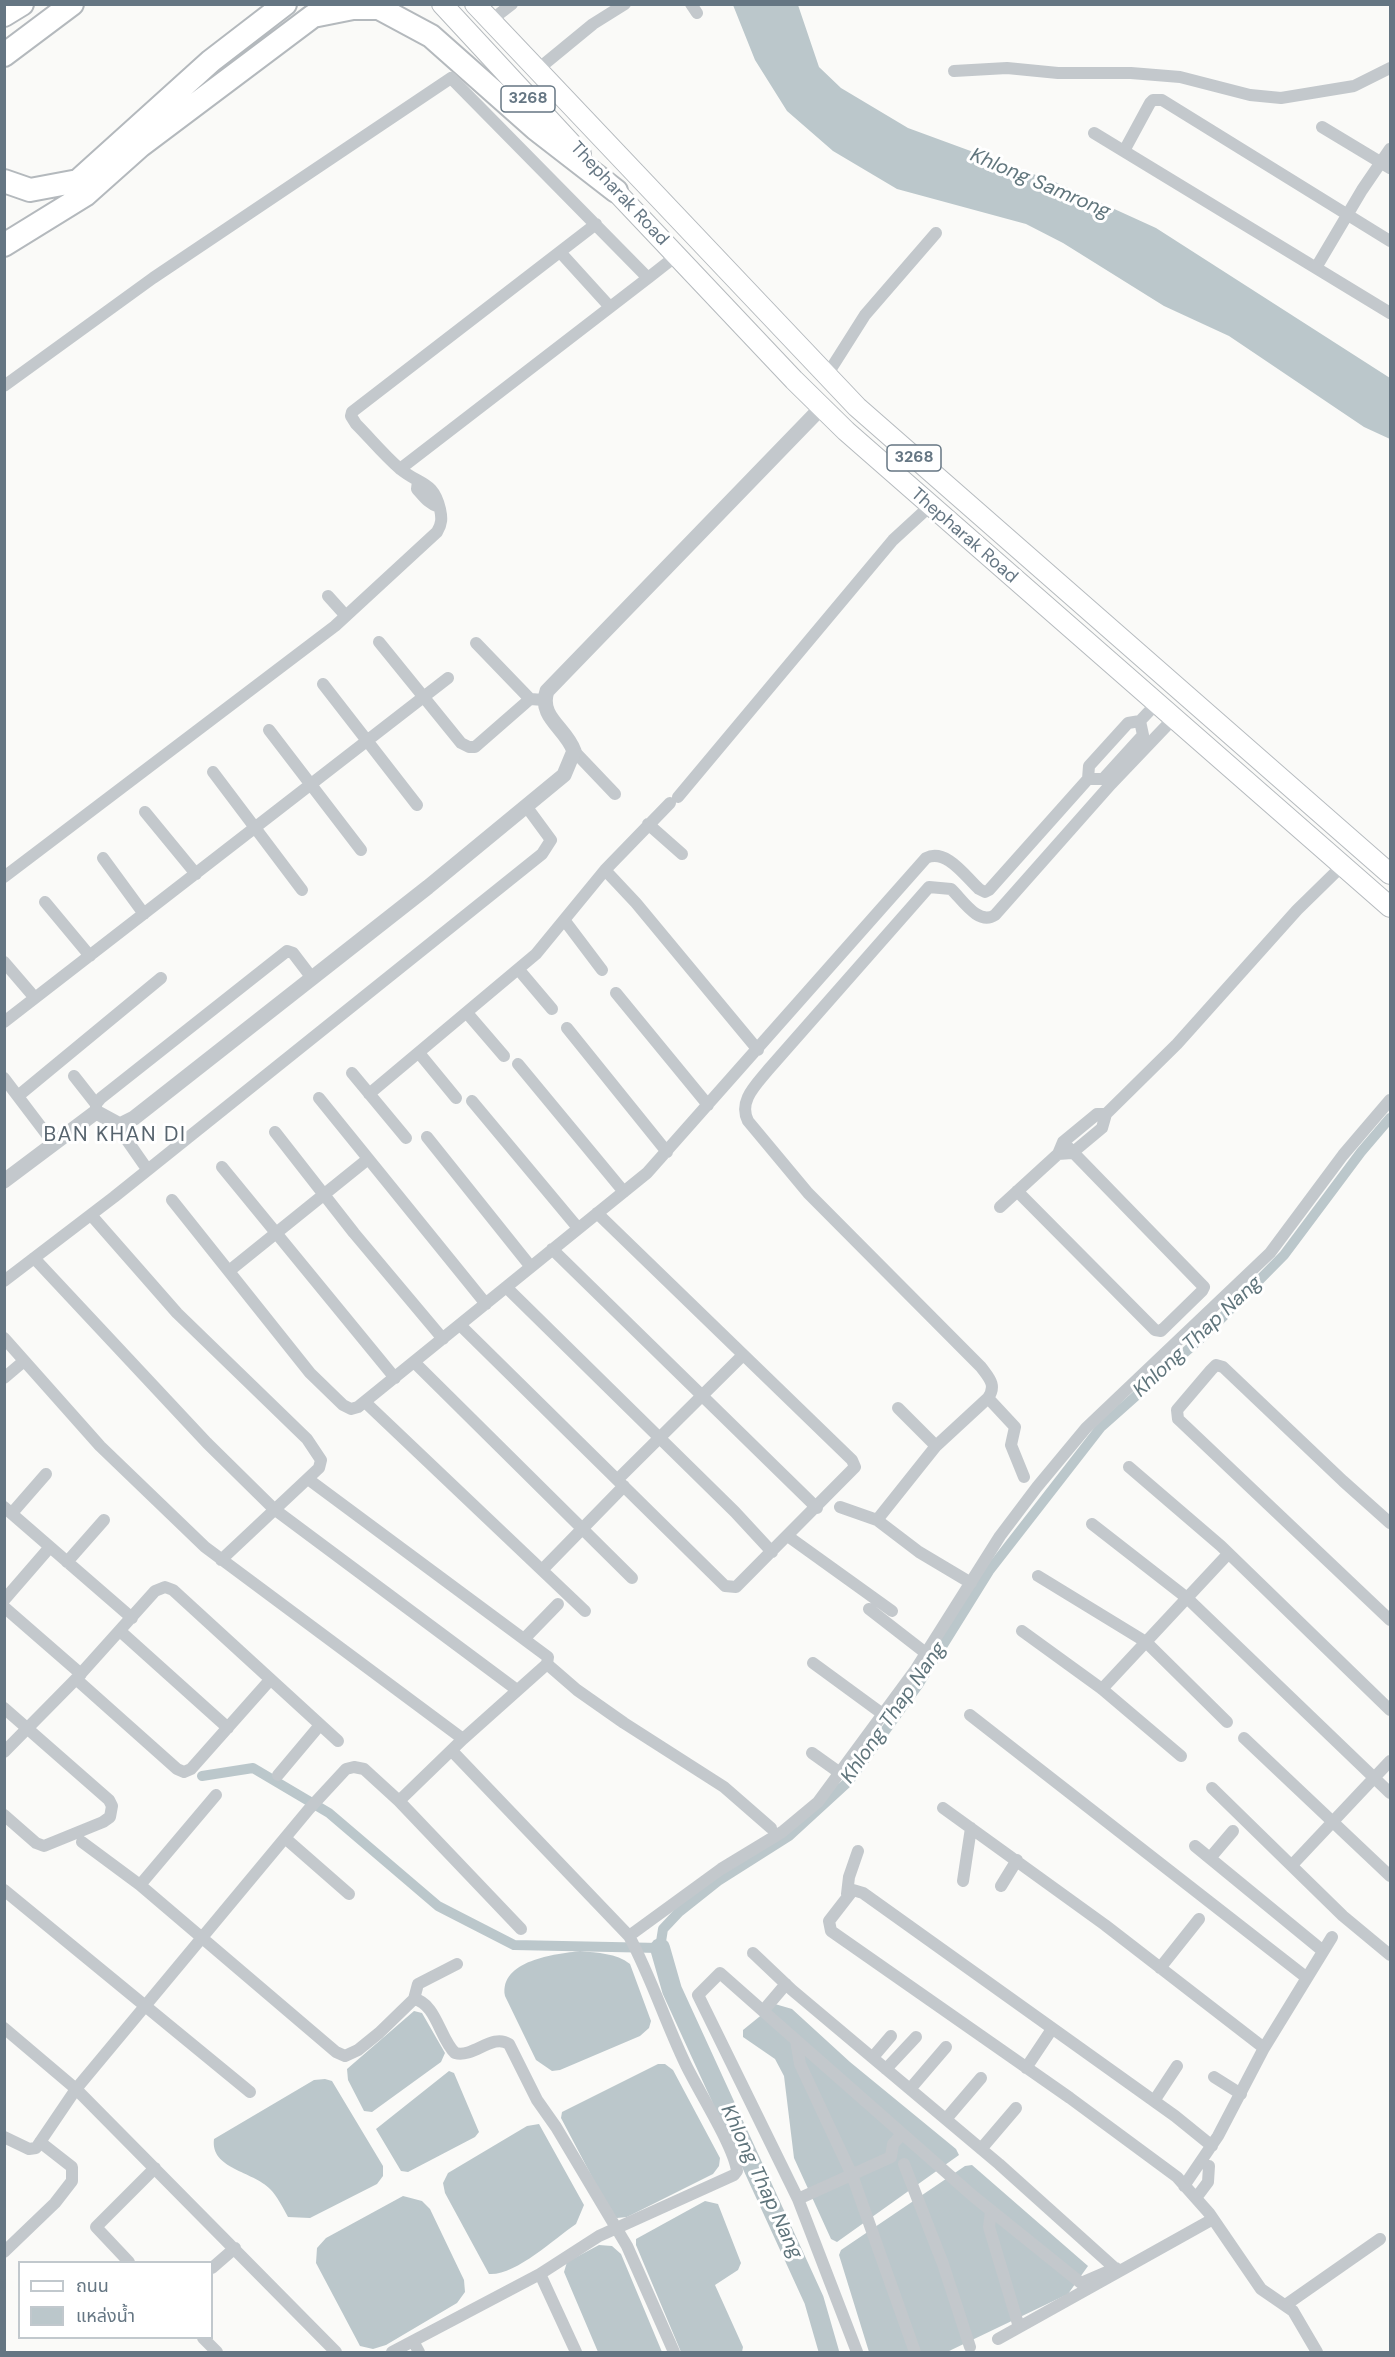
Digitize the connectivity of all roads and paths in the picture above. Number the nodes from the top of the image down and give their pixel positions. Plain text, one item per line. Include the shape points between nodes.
1 (16, 4) edge
2 (22, 4) edge
3 (72, 4) edge
4 (285, 4) edge
5 (442, 4) edge
6 (475, 4) edge
7 (512, 4) edge
8 (625, 4) edge
9 (4, 14) edge
10 (490, 21) junction
11 (4, 56) edge
12 (1390, 68) edge
13 (537, 70) junction
14 (954, 70) dead end
15 (1322, 127) dead end
16 (1094, 133) dead end
17 (1390, 149) edge
18 (1124, 151) junction
19 (1386, 165) edge
20 (4, 181) edge
21 (616, 191) junction
22 (1348, 215) junction
23 (596, 224) junction
24 (936, 233) dead end
25 (1390, 241) edge
26 (4, 245) edge
27 (560, 252) junction
28 (676, 255) junction
29 (1317, 266) junction
30 (648, 278) junction
31 (610, 307) junction
32 (1390, 313) edge
33 (827, 375) junction
34 (4, 386) edge
35 (821, 408) junction
36 (400, 469) junction
37 (930, 506) junction
38 (328, 596) dead end
39 (346, 616) junction
40 (379, 642) dead end
41 (476, 643) dead end
42 (448, 678) dead end
43 (322, 684) dead end
44 (424, 700) junction
45 (537, 700) junction
46 (1156, 704) junction
47 (1173, 719) junction
48 (1140, 721) junction
49 (269, 730) dead end
50 (366, 743) junction
51 (574, 751) junction
52 (213, 772) dead end
53 (1088, 779) junction
54 (311, 785) junction
55 (615, 794) dead end
56 (417, 805) dead end
57 (526, 806) junction
58 (145, 812) dead end
59 (648, 824) junction
60 (256, 829) junction
61 (361, 850) dead end
62 (682, 854) dead end
63 (103, 858) dead end
64 (1343, 866) junction
65 (605, 870) junction
66 (1390, 873) edge
67 (196, 874) junction
68 (4, 877) edge
69 (302, 890) dead end
70 (45, 902) dead end
71 (1390, 907) edge
72 (144, 914) junction
73 (565, 921) junction
74 (90, 956) junction
75 (4, 962) edge
76 (519, 970) junction
77 (602, 970) dead end
78 (161, 978) dead end
79 (312, 978) junction
80 (616, 993) dead end
81 (35, 998) junction
82 (552, 1008) dead end
83 (467, 1013) junction
84 (4, 1022) edge
85 (567, 1029) dead end
86 (758, 1050) junction
87 (419, 1053) junction
88 (504, 1056) dead end
89 (518, 1064) dead end
90 (351, 1073) dead end
91 (74, 1076) dead end
92 (4, 1078) edge
93 (369, 1094) junction
94 (18, 1096) junction
95 (319, 1098) dead end
96 (456, 1098) dead end
97 (1390, 1100) edge
98 (472, 1101) dead end
99 (708, 1105) junction
100 (96, 1108) junction
101 (1106, 1114) junction
102 (114, 1123) junction
103 (275, 1132) dead end
104 (427, 1137) dead end
105 (406, 1138) dead end
106 (1063, 1142) junction
107 (54, 1144) junction
108 (667, 1152) junction
109 (1072, 1153) junction
110 (1058, 1154) junction
111 (368, 1159) junction
112 (222, 1167) dead end
113 (147, 1169) junction
114 (4, 1181) edge
115 (1017, 1191) junction
116 (624, 1192) junction
117 (324, 1195) junction
118 (172, 1200) dead end
119 (1000, 1207) dead end
120 (597, 1213) junction
121 (92, 1215) junction
122 (578, 1228) junction
123 (277, 1233) junction
124 (552, 1249) junction
125 (34, 1258) junction
126 (531, 1267) junction
127 (229, 1271) junction
128 (4, 1281) edge
129 (506, 1287) junction
130 (486, 1304) junction
131 (460, 1325) junction
132 (4, 1338) edge
133 (443, 1339) junction
134 (743, 1355) junction
135 (24, 1361) junction
136 (414, 1362) junction
137 (4, 1378) edge
138 (395, 1378) junction
139 (702, 1396) junction
140 (988, 1398) junction
141 (366, 1402) junction
142 (898, 1408) dead end
143 (659, 1439) junction
144 (936, 1446) junction
145 (1129, 1467) dead end
146 (46, 1474) dead end
147 (1024, 1477) dead end
148 (308, 1479) junction
149 (621, 1483) junction
150 (840, 1507) dead end
151 (817, 1508) junction
152 (274, 1509) junction
153 (8, 1510) edge
154 (104, 1520) dead end
155 (877, 1520) junction
156 (1390, 1523) edge
157 (1092, 1524) dead end
158 (583, 1530) junction
159 (789, 1537) junction
160 (50, 1546) junction
161 (772, 1552) junction
162 (1228, 1554) junction
163 (221, 1560) junction
164 (67, 1562) junction
165 (542, 1570) junction
166 (1038, 1576) dead end
167 (632, 1578) dead end
168 (971, 1583) junction
169 (1186, 1598) junction
170 (4, 1600) edge
171 (558, 1604) dead end
172 (4, 1607) edge
173 (869, 1610) dead end
174 (585, 1611) dead end
175 (892, 1611) dead end
176 (132, 1618) junction
177 (1390, 1620) edge
178 (120, 1631) junction
179 (1022, 1631) dead end
180 (524, 1639) junction
181 (1146, 1642) junction
182 (927, 1654) junction
183 (813, 1663) dead end
184 (547, 1664) junction
185 (79, 1676) junction
186 (270, 1680) junction
187 (1102, 1689) junction
188 (517, 1690) junction
189 (4, 1708) edge
190 (1390, 1710) edge
191 (884, 1715) junction
192 (970, 1715) dead end
193 (1227, 1722) dead end
194 (320, 1725) junction
195 (228, 1728) junction
196 (27, 1730) junction
197 (1244, 1738) dead end
198 (463, 1739) junction
199 (338, 1742) dead end
200 (452, 1751) junction
201 (4, 1752) edge
202 (812, 1754) dead end
203 (1181, 1756) dead end
204 (1390, 1761) edge
205 (840, 1773) junction
206 (278, 1775) dead end
207 (1374, 1778) junction
208 (1212, 1788) dead end
209 (1390, 1793) edge
210 (216, 1795) dead end
211 (399, 1801) junction
212 (943, 1808) dead end
213 (4, 1815) edge
214 (1332, 1822) junction
215 (771, 1828) dead end
216 (971, 1828) junction
217 (1233, 1832) dead end
218 (285, 1838) junction
219 (82, 1842) dead end
220 (1195, 1846) dead end
221 (858, 1851) dead end
222 (1210, 1858) junction
223 (1017, 1860) junction
224 (1292, 1865) junction
225 (1390, 1876) edge
226 (963, 1881) dead end
227 (140, 1886) junction
228 (1001, 1886) dead end
229 (4, 1890) edge
230 (349, 1894) dead end
231 (847, 1894) junction
232 (1199, 1919) dead end
233 (520, 1929) dead end
234 (629, 1936) junction
235 (1332, 1937) dead end
236 (202, 1939) junction
237 (1323, 1951) junction
238 (753, 1953) dead end
239 (1390, 1955) edge
240 (457, 1964) dead end
241 (1160, 1968) junction
242 (1307, 1978) junction
243 (786, 1984) junction
244 (414, 1999) junction
245 (145, 2008) junction
246 (763, 2011) junction
247 (4, 2028) edge
248 (1053, 2029) junction
249 (891, 2036) dead end
250 (916, 2037) dead end
251 (796, 2040) junction
252 (946, 2047) dead end
253 (1264, 2049) junction
254 (873, 2056) junction
255 (1177, 2066) dead end
256 (1026, 2068) junction
257 (886, 2069) junction
258 (1214, 2077) dead end
259 (981, 2078) dead end
260 (910, 2089) junction
261 (76, 2090) junction
262 (250, 2092) dead end
263 (1241, 2094) junction
264 (1154, 2101) junction
265 (1016, 2109) dead end
266 (946, 2119) junction
267 (903, 2134) junction
268 (4, 2137) edge
269 (40, 2142) junction
270 (1212, 2146) junction
271 (919, 2148) junction
272 (981, 2149) junction
273 (891, 2157) junction
274 (904, 2164) junction
275 (1209, 2166) dead end
276 (155, 2168) junction
277 (852, 2175) junction
278 (1184, 2186) junction
279 (1196, 2198) junction
280 (798, 2199) junction
281 (991, 2211) junction
282 (1213, 2219) junction
283 (617, 2230) junction
284 (1380, 2239) dead end
285 (235, 2248) junction
286 (4, 2252) edge
287 (128, 2261) edge
288 (213, 2267) edge
289 (1117, 2270) junction
290 (540, 2274) junction
291 (1287, 2304) junction
292 (1019, 2327) junction
293 (205, 2339) edge
294 (998, 2339) dead end
295 (416, 2347) edge
296 (970, 2348) dead end
297 (217, 2352) edge
298 (336, 2352) edge
299 (392, 2352) edge
300 (576, 2352) edge
301 (674, 2352) edge
302 (857, 2352) edge
303 (915, 2352) edge
304 (1317, 2352) edge

1 - 9 highway
2 - 9 highway
3 - 11 highway
4 - 20 highway via 211,60 78,181 30,190
5 - 21 main road, Thepharak Road / 3268
6 - 10 main road, Thepharak Road / 3268
7 - 10 street
8 - 13 street
10 - 13 main road, Thepharak Road / 3268
12 - 14 street via 1354,86 1281,98 1250,95 1180,77 1007,68
13 - 33 main road, Thepharak Road / 3268
15 - 19 street
16 - 18 street
17 - 19 street
18 - 22 street via 1150,103 1162,100
18 - 29 street
19 - 22 street
21 - 26 highway via 536,129 431,36 379,8 353,8 313,16 140,146 78,201
21 - 28 main road, Thepharak Road / 3268
22 - 25 street
22 - 29 street
23 - 27 street
23 - 30 street
23 - 34 street via 451,78 153,278
24 - 33 street via 865,315
27 - 31 street
27 - 36 street via 352,412 356,424
28 - 30 street
28 - 35 main road, Thepharak Road / 3268
29 - 32 street
30 - 31 street
31 - 36 street
33 - 66 main road, Thepharak Road / 3268 via 941,482
35 - 37 main road, Thepharak Road / 3268
35 - 45 street
36 - 39 street via 427,484 439,498 442,518 437,532
37 - 46 main road, Thepharak Road / 3268
37 - 59 street via 893,540 674,800
38 - 39 street
39 - 68 street
40 - 44 street
41 - 45 street
42 - 44 street
43 - 50 street
44 - 45 street via 461,743 469,747 476,747
44 - 50 street
45 - 51 street via 570,740
46 - 47 main road, Thepharak Road / 3268
46 - 48 street
47 - 64 main road, Thepharak Road / 3268
47 - 140 street via 995,915 986,918 972,912 951,889 929,887 768,1070 744,1106 753,1131 789,1172 981,1367 993,1383
48 - 53 street via 1128,723 1089,766
48 - 53 street via 1143,735 1103,780
49 - 54 street
50 - 54 street
50 - 56 street
51 - 55 street
51 - 57 street via 564,775
52 - 60 street
53 - 86 street via 985,892 943,856 934,854 926,858
54 - 60 street
54 - 61 street
57 - 79 street
57 - 113 street via 551,840 542,854
58 - 67 street
59 - 62 street
59 - 65 street
60 - 67 street
60 - 69 street
63 - 72 street
64 - 71 main road, Thepharak Road / 3268
64 - 101 street
65 - 73 street
65 - 86 street
67 - 72 street
70 - 74 street
72 - 74 street
73 - 76 street
73 - 77 street
74 - 81 street
75 - 81 street
76 - 82 street
76 - 83 street
78 - 94 street
79 - 100 street via 293,953 287,951
79 - 102 street via 135,1118 120,1125
80 - 99 street
81 - 84 street
83 - 87 street
83 - 88 street
85 - 108 street
86 - 99 street
87 - 93 street
87 - 96 street
89 - 116 street
90 - 93 street
91 - 100 street
92 - 94 street
93 - 105 street
94 - 107 street
95 - 111 street
97 - 168 street via 1260,1265 1086,1428 1000,1536
98 - 122 street
99 - 108 street
100 - 102 street
100 - 107 street
101 - 106 street via 1097,1114
101 - 109 street via 1102,1128
102 - 113 street
103 - 117 street
104 - 126 street
106 - 109 street
106 - 110 street
107 - 114 street
108 - 116 street
109 - 110 street
109 - 115 street via 1204,1287 1161,1331 1151,1327
110 - 115 street
111 - 117 street
111 - 130 street
112 - 123 street
113 - 121 street
115 - 119 street
116 - 120 street
117 - 123 street
117 - 133 street
118 - 127 street
120 - 122 street
120 - 134 street
121 - 125 street
121 - 148 street via 177,1313 307,1439 321,1460
122 - 124 street
123 - 127 street
123 - 138 street
124 - 126 street
124 - 139 street
125 - 128 street
125 - 152 street
126 - 129 street
127 - 141 street via 310,1373 335,1398 351,1409
129 - 130 street
129 - 143 street
130 - 131 street
131 - 133 street
131 - 149 street
132 - 135 street
133 - 136 street
134 - 139 street
134 - 151 street via 852,1460 853,1471
135 - 137 street
135 - 163 street via 100,1446
136 - 138 street
136 - 158 street
138 - 141 street
139 - 143 street
139 - 151 street
140 - 144 street
140 - 147 street via 1016,1427 1011,1445
141 - 165 street
142 - 144 street
143 - 149 street
143 - 161 street
144 - 155 street
145 - 162 street
146 - 153 street
148 - 152 street
148 - 180 street
149 - 158 street
149 - 161 street via 731,1589
150 - 155 street
151 - 159 street
152 - 163 street
152 - 188 street
153 - 160 street
154 - 164 street
155 - 168 street via 919,1552
156 - 177 street via 1223,1367 1216,1365 1178,1410 1178,1419
157 - 169 street
158 - 165 street
158 - 167 street
159 - 161 street
159 - 175 street
160 - 164 street
160 - 170 street
162 - 169 street
162 - 190 street
163 - 198 street
164 - 176 street
165 - 174 street
166 - 181 street
168 - 182 street
169 - 181 street
169 - 207 street
171 - 180 street
172 - 185 street
173 - 182 street
176 - 178 street
176 - 186 street via 155,1591 169,1588
178 - 185 street
178 - 195 street
179 - 187 street
180 - 184 street via 545,1653
181 - 187 street
181 - 193 street
182 - 191 street
183 - 191 street
184 - 188 street
184 - 215 street via 624,1723 724,1787
185 - 195 street via 184,1772
185 - 196 street
186 - 194 street
186 - 195 street
187 - 203 street
188 - 198 street
189 - 196 street
191 - 205 street
192 - 242 street
194 - 199 street
194 - 206 street
196 - 201 street
196 - 213 street via 109,1800 112,1812 103,1822 44,1846
197 - 214 street
198 - 200 street
200 - 211 street
200 - 234 street
202 - 205 street
204 - 207 street
205 - 234 street via 818,1802 782,1832 721,1869
207 - 209 street
207 - 214 street
208 - 224 street
210 - 227 street
211 - 218 street via 364,1769 346,1769
211 - 233 street
212 - 216 street
214 - 224 street
214 - 225 street
216 - 223 street
216 - 226 street
217 - 222 street
218 - 230 street
218 - 236 street
219 - 227 street
220 - 222 street
221 - 231 street
222 - 237 street
223 - 228 street
223 - 241 street
224 - 239 street via 1343,1916
227 - 236 street
229 - 245 street
231 - 248 street via 853,1890 863,1893
231 - 256 street via 829,1922 831,1931
232 - 241 street
234 - 283 street via 737,2171
235 - 237 street
236 - 244 street via 345,2056 379,2033
236 - 245 street
237 - 242 street
238 - 243 street
240 - 244 street via 418,1984
241 - 253 street
242 - 253 street
243 - 246 street
243 - 254 street
244 - 283 street via 428,2008 455,2053 460,2055 498,2041 510,2044 537,2100
245 - 261 street
245 - 262 street
246 - 251 street
246 - 280 street via 720,1973 699,1995
247 - 261 street
248 - 256 street
248 - 264 street
249 - 254 street
250 - 257 street
251 - 267 street
251 - 277 street via 800,2064
252 - 260 street
253 - 263 street
254 - 257 street
255 - 264 street
256 - 278 street via 1160,2162
257 - 260 street
258 - 263 street
259 - 266 street
260 - 266 street
261 - 269 street
261 - 276 street
263 - 270 street
264 - 270 street
265 - 272 street
266 - 272 street
267 - 271 street
267 - 273 street via 893,2144
268 - 269 street via 29,2149
269 - 286 street via 72,2167 72,2181
270 - 278 street
271 - 274 street via 917,2158 910,2165
271 - 281 street
272 - 289 street
273 - 274 street
273 - 277 street
274 - 296 street
275 - 279 street via 1208,2182
276 - 285 street
276 - 287 street via 96,2227
277 - 280 street
277 - 303 street
278 - 279 street
279 - 282 street
280 - 302 street
281 - 289 street via 1081,2283
281 - 292 street via 989,2227
282 - 289 street
282 - 291 street via 1261,2289
283 - 290 street via 584,2245
283 - 301 street
284 - 291 street
285 - 288 street
285 - 298 street
289 - 292 street via 1075,2298
290 - 295 street
290 - 300 street
291 - 304 street via 1302,2322
292 - 294 street
293 - 297 street
295 - 299 street

